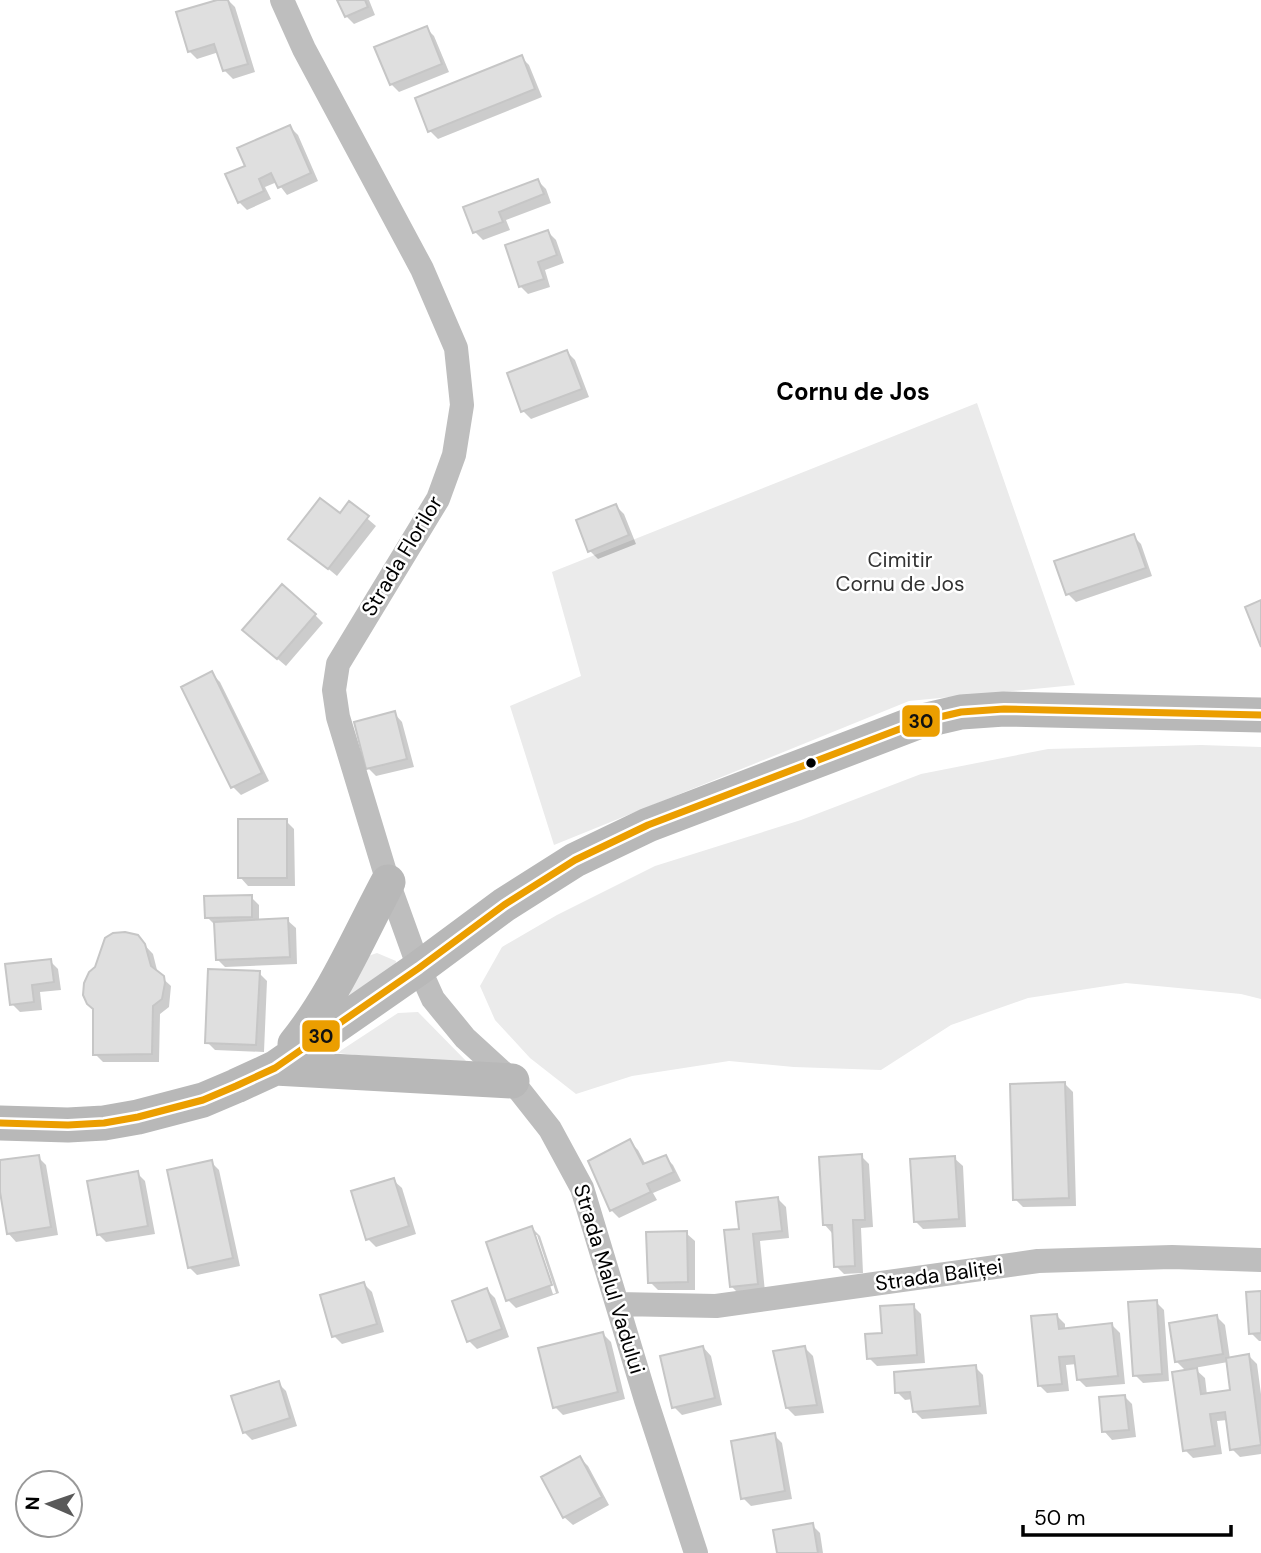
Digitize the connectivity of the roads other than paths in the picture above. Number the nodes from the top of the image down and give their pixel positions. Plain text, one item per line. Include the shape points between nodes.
1 (282, 0) edge
2 (1261, 715) edge
3 (388, 882) junction
4 (419, 968) junction
5 (275, 1068) junction
6 (512, 1082) junction
7 (0, 1123) edge
8 (1261, 1260) edge
9 (618, 1304) junction
10 (696, 1553) edge

1 - 3 street, Strada Florilor via 422,269 456,348 462,405 454,454 438,499 342,655 334,690
2 - 4 main road via 1004,709 918,722 605,844 552,873
3 - 4 street, Strada Florilor
3 - 5 main road via 307,1030
4 - 5 main road
4 - 6 street, Strada Malul Vadului via 433,999 465,1038
5 - 6 main road
5 - 7 main road via 203,1100 138,1117 68,1125
6 - 9 street, Strada Malul Vadului via 550,1129 582,1188
8 - 9 street, Strada Baliței via 1038,1261 716,1306
9 - 10 street, Strada Malul Vadului

